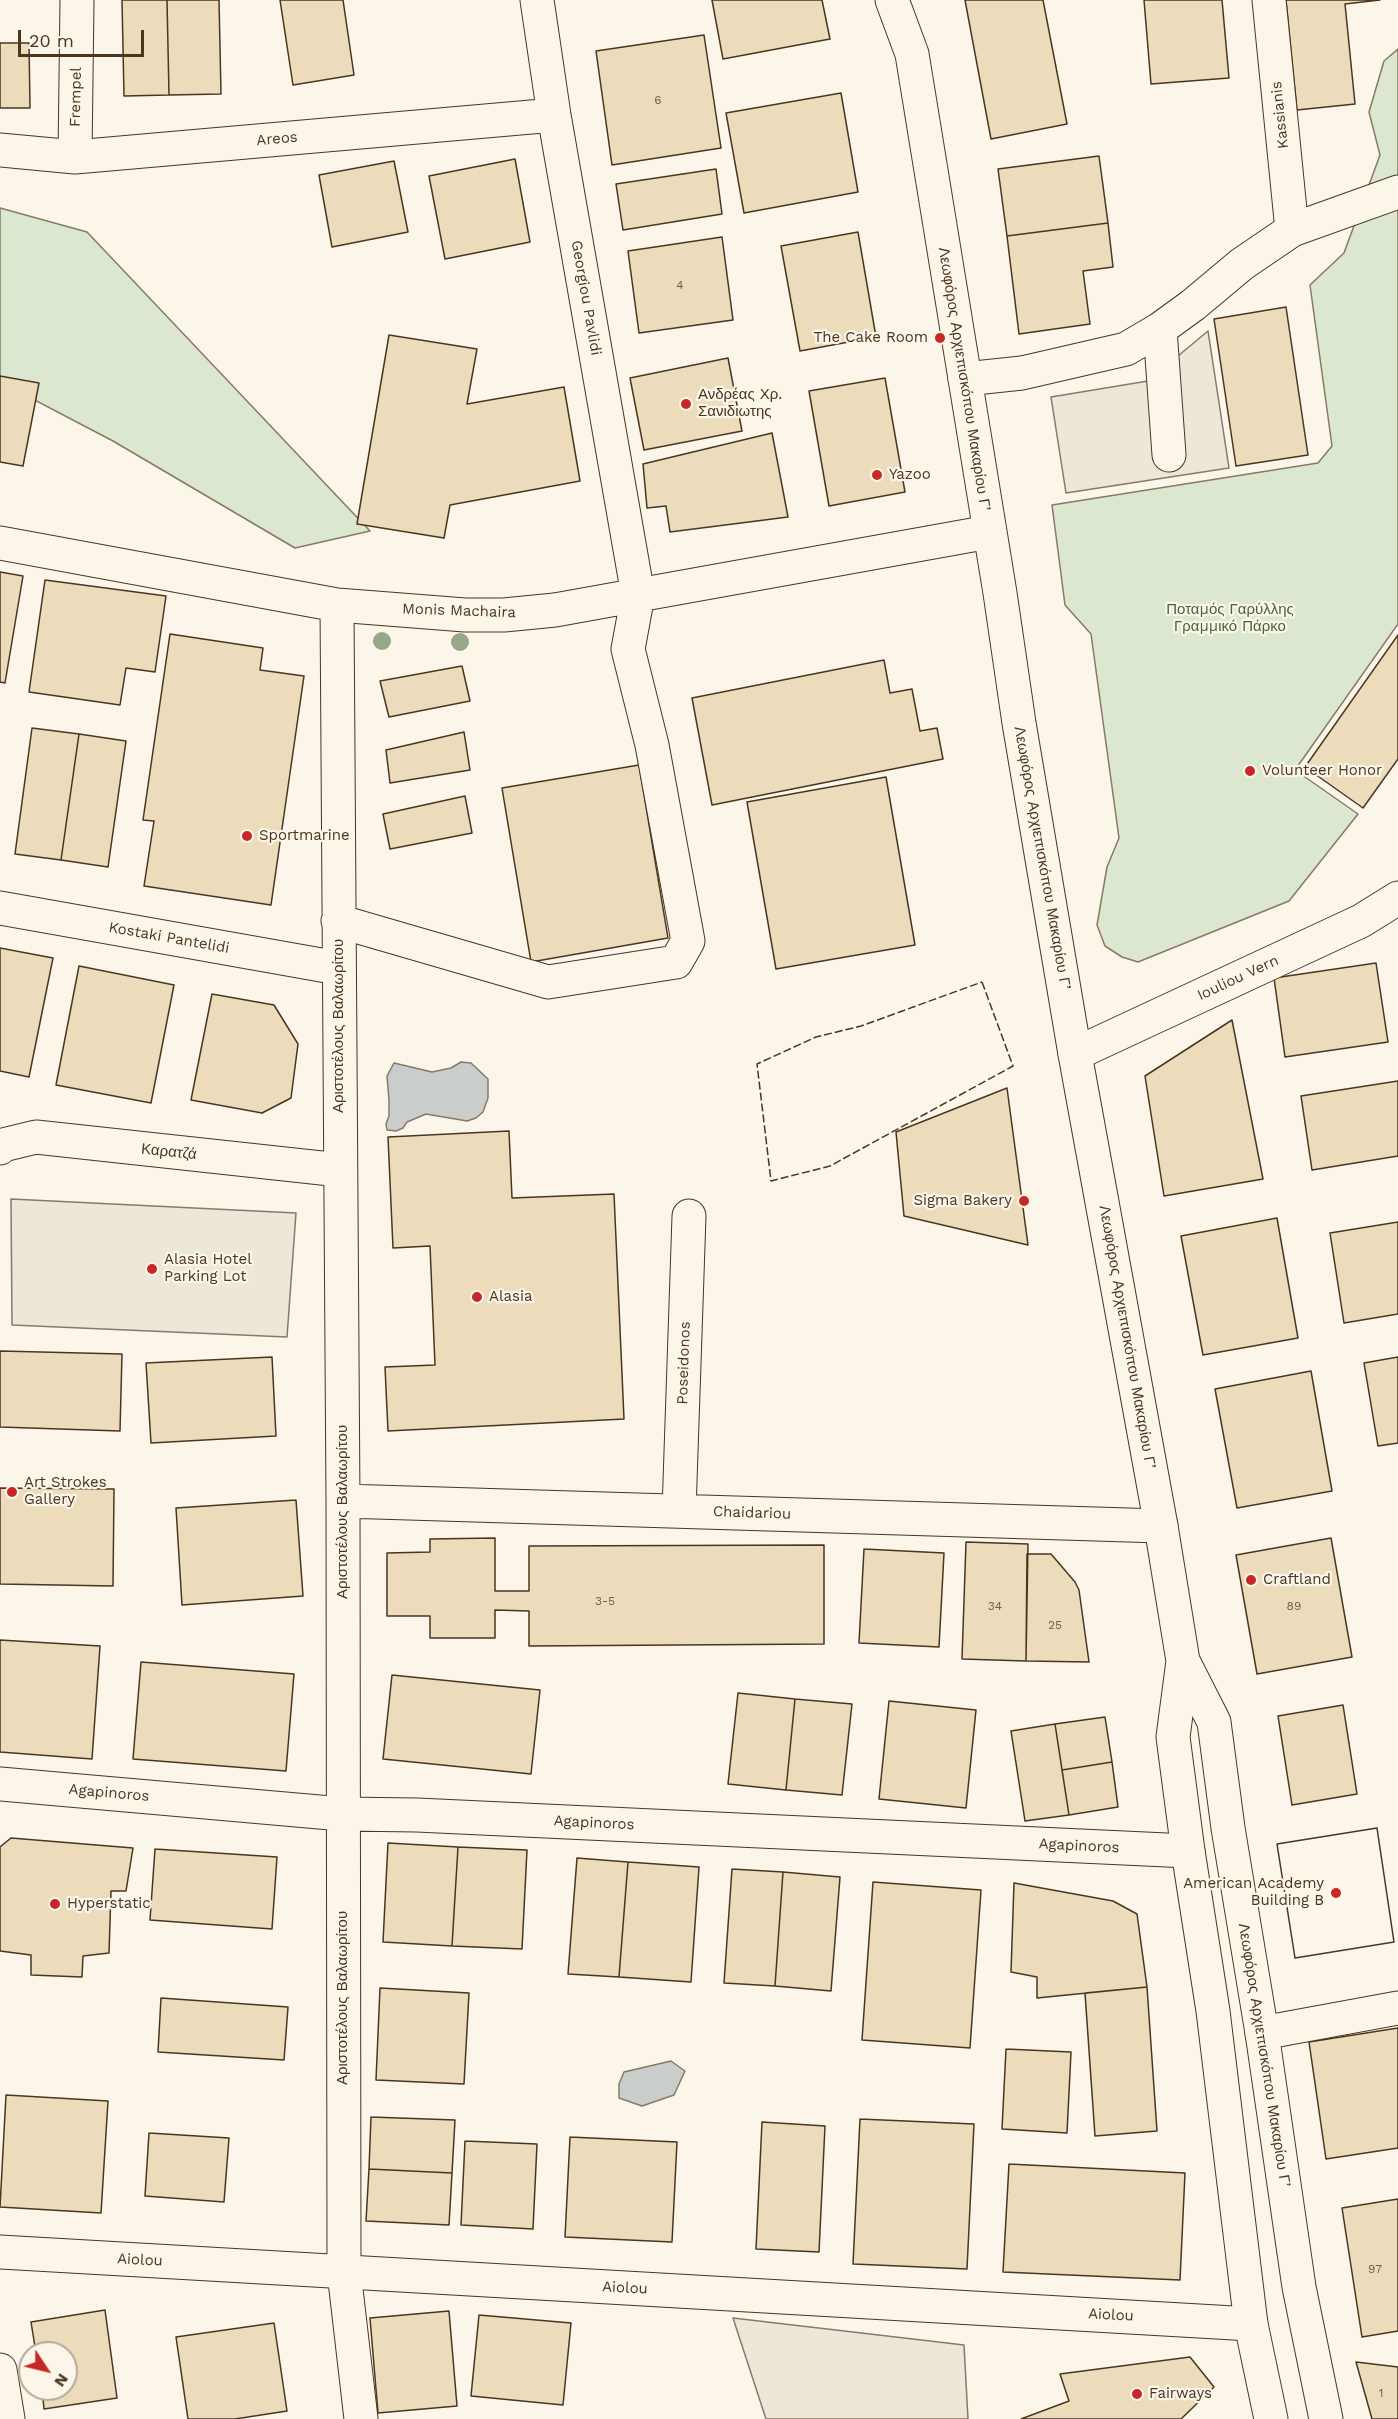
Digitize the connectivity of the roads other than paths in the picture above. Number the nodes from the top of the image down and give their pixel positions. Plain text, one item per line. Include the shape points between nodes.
1 (77, 0) edge
2 (537, 0) edge
3 (892, 0) edge
4 (917, 0) edge
5 (1269, 0) edge
6 (912, 54) junction
7 (554, 115) junction
8 (0, 150) edge
9 (75, 157) junction
10 (1398, 192) edge
11 (1292, 230) junction
12 (1160, 329) junction
13 (965, 379) junction
14 (1169, 455) dead end
15 (989, 532) junction
16 (0, 543) edge
17 (638, 595) junction
18 (337, 605) junction
19 (1398, 898) edge
20 (0, 908) edge
21 (338, 921) junction
22 (338, 968) junction
23 (1075, 1054) junction
24 (0, 1148) edge
25 (340, 1170) junction
26 (689, 1216) dead end
27 (343, 1501) junction
28 (679, 1511) junction
29 (1161, 1526) junction
30 (1183, 1661) junction
31 (0, 1784) edge
32 (342, 1814) junction
33 (1188, 1851) junction
34 (1398, 2008) edge
35 (1262, 2033) junction
36 (0, 2252) edge
37 (344, 2272) junction
38 (1251, 2324) junction
39 (0, 2370) edge
40 (8, 2419) edge
41 (361, 2419) edge
42 (1271, 2419) edge
43 (1326, 2419) edge

1 - 9 street, Frempel
2 - 7 street, Georgiou Pavlidi
3 - 6 street, Λεωφόρος Αρχιεπισκόπου Μακαρίου Γ’
4 - 6 street, Λεωφόρος Αρχιεπισκόπου Μακαρίου Γ’
5 - 11 street, Kassianis
6 - 13 street, Λεωφόρος Αρχιεπισκόπου Μακαρίου Γ’
7 - 9 street, Areos
7 - 17 street, Georgiou Pavlidi
8 - 9 street, Areos
10 - 11 street
11 - 12 street
12 - 13 street via 1126,349 1022,373
12 - 14 street
13 - 15 street, Λεωφόρος Αρχιεπισκόπου Μακαρίου Γ’
15 - 17 street, Monis Machaira
15 - 23 street, Λεωφόρος Αρχιεπισκόπου Μακαρίου Γ’
16 - 18 street, Monis Machaira
17 - 18 street, Monis Machaira via 504,615
17 - 21 street via 628,649 652,745 688,941 676,962 548,982
18 - 21 street, Αριστοτέλους Βαλαωρίτου
19 - 23 street, Iouliou Vern via 1361,921
20 - 22 street, Kostaki Pantelidi
21 - 22 street, Αριστοτέλους Βαλαωρίτου
22 - 25 street, Αριστοτέλους Βαλαωρίτου
23 - 29 street, Λεωφόρος Αρχιεπισκόπου Μακαρίου Γ’
24 - 25 street, Καρατζά via 36,1137
25 - 27 street, Αριστοτέλους Βαλαωρίτου
26 - 28 street, Poseidonos
27 - 28 street, Chaidariou
27 - 32 street, Αριστοτέλους Βαλαωρίτου
28 - 29 street, Chaidariou
29 - 30 street, Λεωφόρος Αρχιεπισκόπου Μακαρίου Γ’
30 - 33 street, Λεωφόρος Αρχιεπισκόπου Μακαρίου Γ’ via 1173,1737
30 - 35 street, Λεωφόρος Αρχιεπισκόπου Μακαρίου Γ’ via 1214,1722
31 - 32 street, Agapinoros
32 - 33 street, Agapinoros
32 - 37 street, Αριστοτέλους Βαλαωρίτου
33 - 38 street, Λεωφόρος Αρχιεπισκόπου Μακαρίου Γ’ via 1214,2011
34 - 35 street
35 - 43 street, Λεωφόρος Αρχιεπισκόπου Μακαρίου Γ’ via 1299,2287
36 - 37 street, Aiolou
37 - 38 street, Aiolou
37 - 41 street, Αριστοτέλους Βαλαωρίτου
38 - 42 street, Λεωφόρος Αρχιεπισκόπου Μακαρίου Γ’
39 - 40 street

